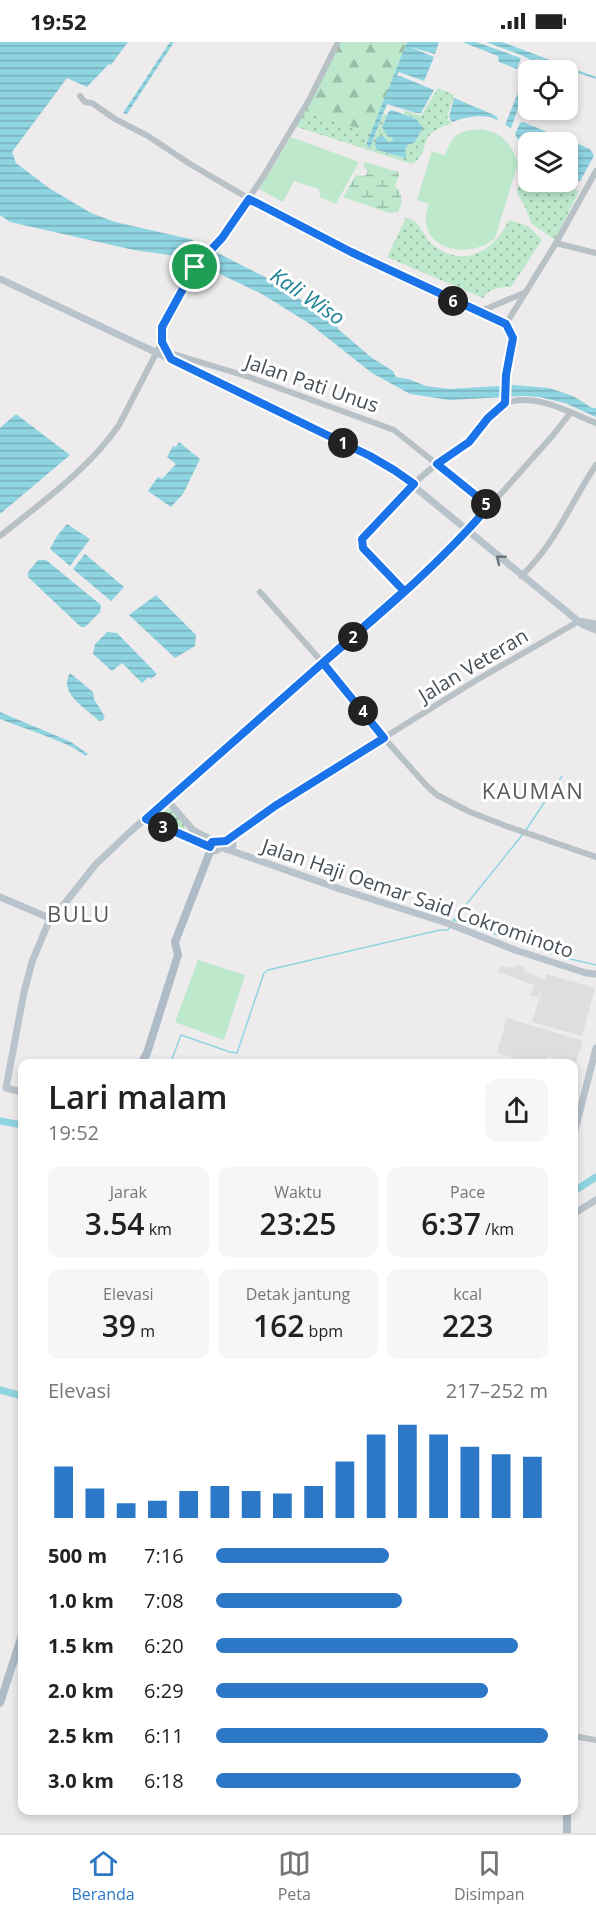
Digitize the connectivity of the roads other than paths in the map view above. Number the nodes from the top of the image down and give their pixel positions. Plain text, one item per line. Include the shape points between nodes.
1 (338, 42) edge
2 (80, 96) dead end
3 (596, 171) edge
4 (249, 199) junction
5 (556, 243) junction
6 (596, 253) edge
7 (0, 279) edge
8 (526, 292) junction
9 (475, 311) junction
10 (506, 324) junction
11 (162, 342) junction
12 (157, 352) junction
13 (166, 352) junction
14 (171, 359) junction
15 (505, 400) junction
16 (571, 412) junction
17 (596, 423) edge
18 (437, 464) junction
19 (596, 465) edge
20 (414, 484) junction
21 (489, 506) junction
22 (467, 532) junction
23 (0, 536) edge
24 (521, 576) junction
25 (404, 591) junction
26 (261, 592) dead end
27 (579, 621) junction
28 (595, 625) edge
29 (323, 663) junction
30 (384, 738) junction
31 (166, 800) junction
32 (146, 819) junction
33 (193, 830) junction
34 (189, 838) junction
35 (221, 846) junction
36 (596, 857) edge
37 (0, 897) edge
38 (49, 921) junction
39 (585, 973) junction
40 (596, 974) edge
41 (596, 979) edge
42 (596, 1048) edge
43 (144, 1059) edge
44 (18, 1091) edge
45 (578, 1118) edge
46 (596, 1200) edge
47 (578, 1211) edge
48 (18, 1647) edge
49 (0, 1703) edge
50 (578, 1737) edge
51 (596, 1740) edge
52 (567, 1815) edge
53 (567, 1833) edge

1 - 4 street via 309,100
2 - 4 street
3 - 5 street
4 - 9 street
4 - 11 street via 197,264 163,325
5 - 6 street
5 - 8 street
7 - 12 main road
8 - 9 street
8 - 10 street
9 - 10 street
10 - 15 street via 513,338
11 - 12 street
11 - 13 street
12 - 14 main road
12 - 23 street via 111,437 62,486
13 - 14 street
13 - 18 street, Jalan Pati Unus via 386,426
14 - 20 main road via 370,456
15 - 16 street via 535,401
15 - 18 street via 469,442
16 - 17 street
16 - 21 street
18 - 20 street
18 - 21 street, Jalan Pati Unus
19 - 24 street via 557,532
20 - 22 main road
20 - 25 street via 361,542
21 - 22 street
24 -> 22 main road
22 - 25 main road
24 - 27 main road
25 - 29 main road
26 - 29 street
27 - 28 main road
27 - 30 street, Jalan Veteran
29 - 30 street
29 - 31 main road
30 - 35 street, Jalan Veteran via 239,830
30 - 36 street via 437,795 470,812
31 - 32 main road
31 - 33 main road
32 - 34 main road
32 - 38 main road via 96,864
33 - 34 main road
33 - 35 main road
34 - 35 main road
35 - 39 main road, Jalan Haji Oemar Said Cokrominoto
35 - 43 main road via 205,865 175,942 178,955
37 - 38 main road
38 - 44 main road via 24,992 6,1088
39 - 40 main road, Jalan Haji Oemar Said Cokrominoto
39 - 41 main road
42 - 45 main road
46 - 47 main road
48 - 49 main road
50 - 51 street
52 - 53 main road

